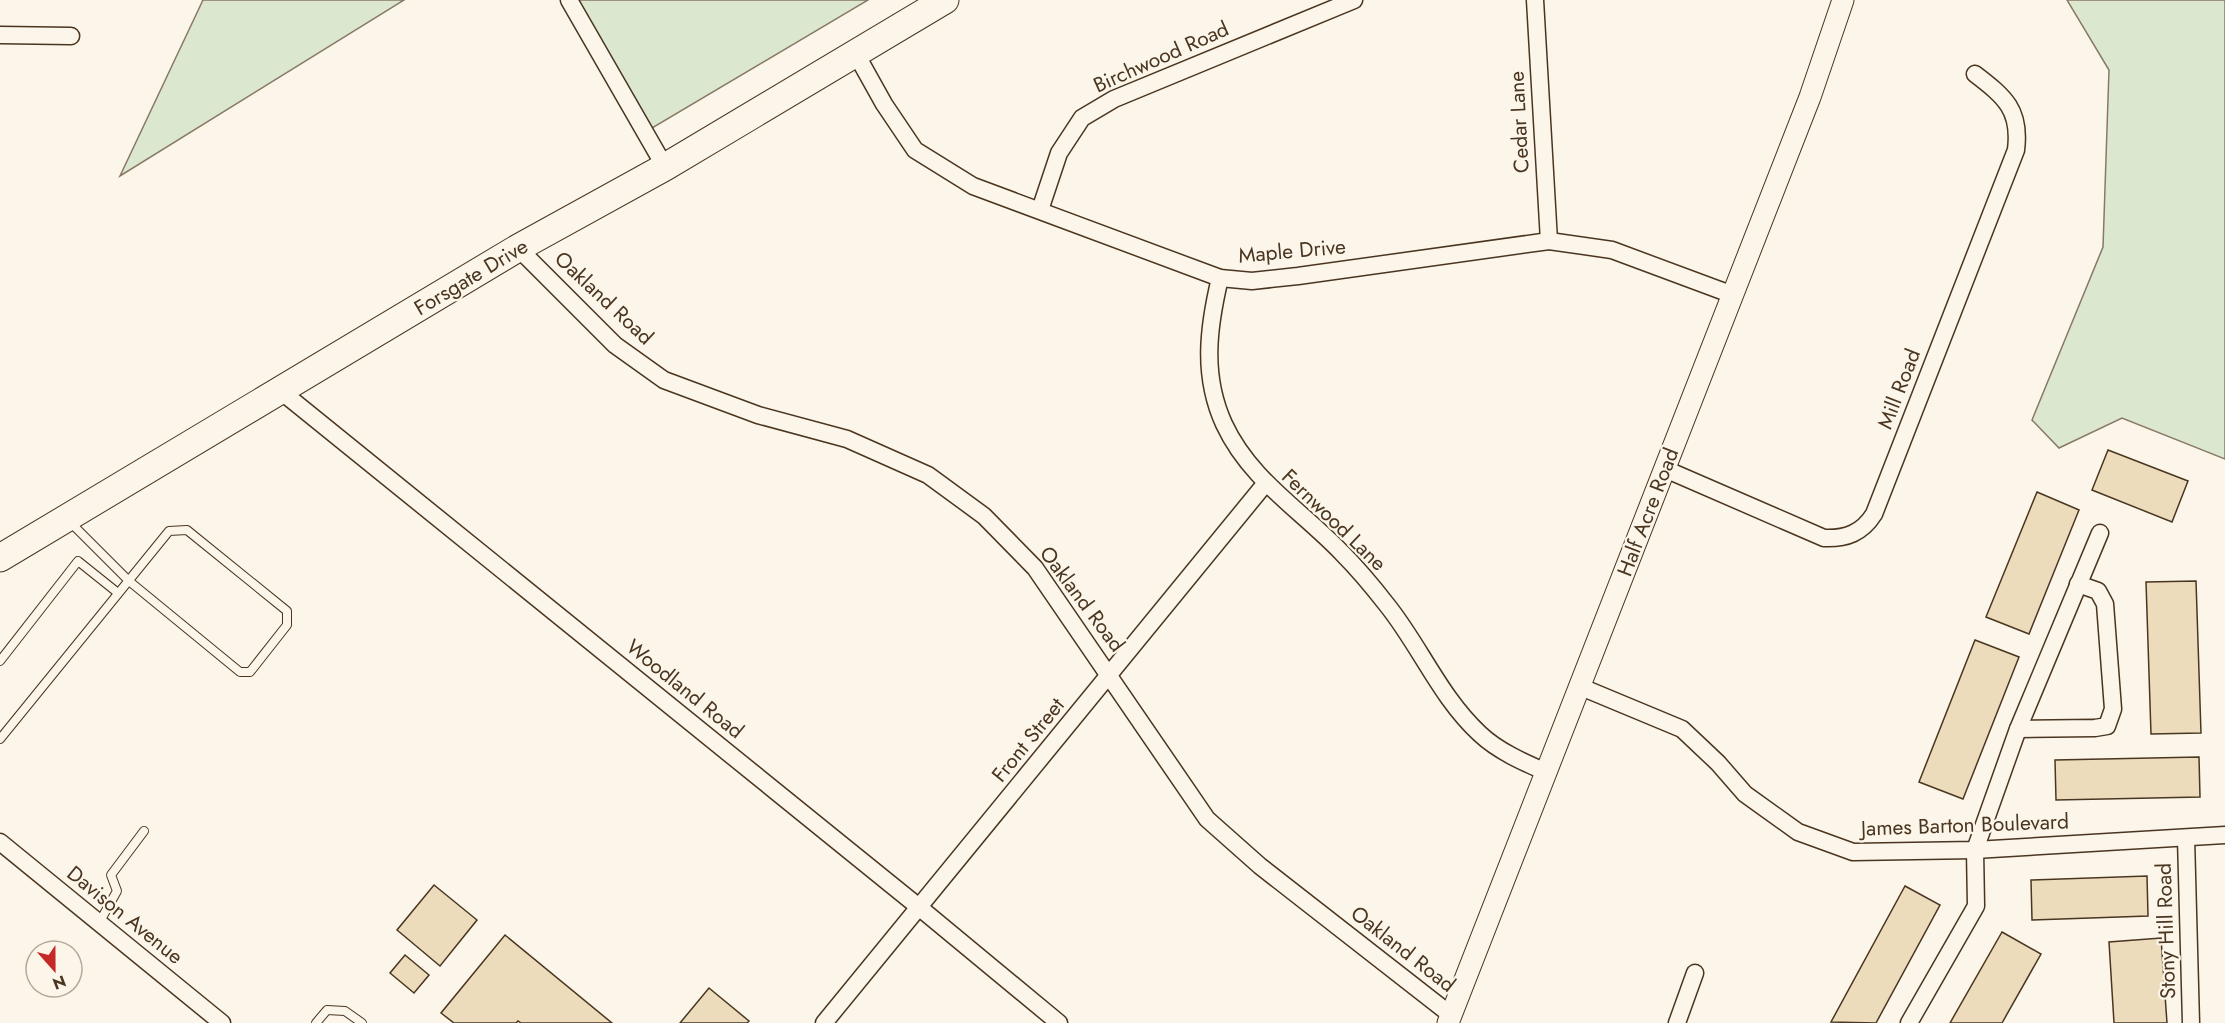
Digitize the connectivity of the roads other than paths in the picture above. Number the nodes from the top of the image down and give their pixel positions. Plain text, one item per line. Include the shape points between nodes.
1 (569, 0) edge
2 (945, 0) edge
3 (1354, 0) edge
4 (1535, 0) edge
5 (1843, 0) edge
6 (0, 35) edge
7 (71, 36) dead end
8 (855, 52) junction
9 (1975, 74) dead end
10 (665, 167) junction
11 (1040, 210) junction
12 (1549, 241) junction
13 (518, 248) junction
14 (1220, 278) junction
15 (1733, 295) junction
16 (282, 392) junction
17 (1665, 469) junction
18 (1265, 484) junction
19 (66, 518) junction
20 (2100, 533) dead end
21 (0, 558) edge
22 (129, 580) junction
23 (2078, 584) junction
24 (118, 593) junction
25 (0, 661) edge
26 (1110, 675) junction
27 (1581, 687) junction
28 (2018, 729) junction
29 (0, 740) edge
30 (1546, 772) junction
31 (144, 831) dead end
32 (2225, 835) edge
33 (2186, 838) junction
34 (0, 842) edge
35 (1975, 850) junction
36 (920, 908) junction
37 (99, 923) junction
38 (1695, 973) dead end
39 (1449, 1019) edge
40 (222, 1023) edge
41 (316, 1023) edge
42 (362, 1023) edge
43 (824, 1023) edge
44 (1059, 1023) edge
45 (1677, 1023) edge
46 (1909, 1023) edge
47 (2191, 1023) edge

1 - 10 street
2 - 8 main road, Forsgate Drive
3 - 11 street, Birchwood Road via 1114,99 1082,118 1059,153
4 - 12 street, Cedar Lane
5 - 15 street, Half Acre Road
6 - 7 street
8 - 10 main road, Forsgate Drive
8 - 11 street, Maple Drive via 915,150 973,186
9 - 17 street, Mill Road via 2005,96 2017,124 2016,150 1868,524 1850,536 1824,538
10 - 13 main road, Forsgate Drive
11 - 14 street, Maple Drive
12 - 14 street, Maple Drive via 1298,276 1252,281
12 - 15 street, Maple Drive via 1612,250
13 - 16 main road, Forsgate Drive
13 - 26 street, Oakland Road via 615,345 664,380 758,415 847,439 928,475 984,516 1035,568
14 - 18 street, Fernwood Lane via 1207,346 1210,386 1239,453
15 - 17 street, Half Acre Road
16 - 19 main road, Forsgate Drive
16 - 36 street, Woodland Road
17 - 27 street, Half Acre Road
18 - 26 street, Front Street
18 - 30 street, Fernwood Lane via 1342,553 1380,597 1453,704 1480,734 1514,758
19 - 21 main road, Forsgate Drive
19 - 22 lane
20 - 23 street
22 - 22 lane via 240,672 250,672 287,624 287,611 187,530 169,531
22 - 24 lane
23 - 28 street
23 - 28 street via 2098,591 2105,604 2113,709 2107,726
24 - 25 lane via 78,561
24 - 29 lane
26 - 36 street, Front Street
26 - 39 street, Oakland Road via 1207,819
27 - 30 street, Half Acre Road
27 - 35 street, James Barton Boulevard via 1682,729 1745,794 1798,832 1853,852
28 - 35 street
30 - 39 street, Half Acre Road
31 - 37 lane via 111,875 117,891
32 - 33 street, James Barton Boulevard
33 - 35 street, James Barton Boulevard
33 - 47 street, Stony Hill Road
34 - 37 street, Davison Avenue
35 - 46 street via 1976,906
36 - 43 street, Front Street
36 - 44 street, Woodland Road
37 - 40 street, Davison Avenue
38 - 45 street
41 - 42 lane via 327,1010 345,1011

